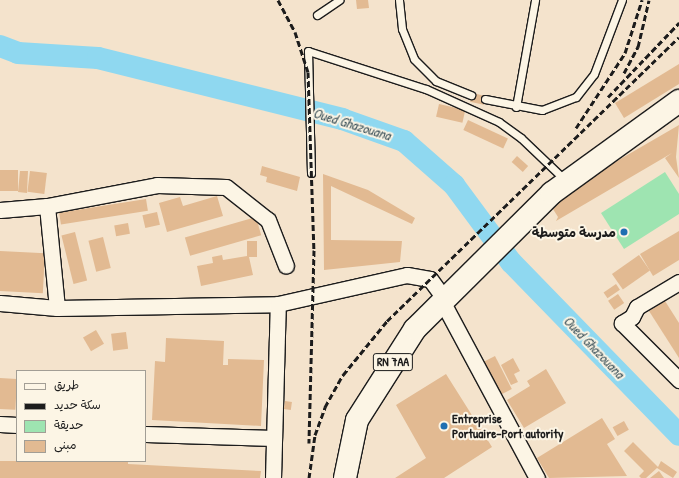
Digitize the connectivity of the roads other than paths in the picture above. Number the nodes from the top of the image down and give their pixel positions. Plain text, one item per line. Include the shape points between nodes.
1 (339, 0) edge
2 (399, 0) edge
3 (535, 0) edge
4 (622, 0) edge
5 (331, 2) edge
6 (317, 15) dead end
7 (471, 95) dead end
8 (485, 99) dead end
9 (679, 101) edge
10 (516, 107) junction
11 (311, 173) dead end
12 (559, 187) junction
13 (47, 206) junction
14 (0, 210) edge
15 (286, 266) dead end
16 (679, 282) edge
17 (443, 300) junction
18 (0, 304) edge
19 (278, 304) junction
20 (57, 308) junction
21 (679, 380) edge
22 (0, 424) edge
23 (16, 425) edge
24 (146, 434) edge
25 (274, 438) junction
26 (272, 478) edge
27 (344, 478) edge
28 (537, 478) edge

1 - 5 lane
2 - 7 lane via 402,29 414,59 436,81
3 - 10 lane
4 - 10 lane via 604,51 583,90 568,102 550,108
5 - 6 lane
8 - 10 lane
9 - 12 main road, RN 7AA
11 - 12 lane via 308,51 426,89 513,130
12 - 17 main road, RN 7AA via 476,265
13 - 14 street
13 - 15 street via 157,186 226,188 268,220
13 - 20 street
16 - 21 street via 637,307 632,317 622,323
17 - 19 street via 430,279 407,275
17 - 27 main road, RN 7AA via 415,329 376,386 358,420
17 - 28 street
18 - 20 street
19 - 20 street
19 - 25 street
22 - 23 street
24 - 25 street
25 - 26 street

